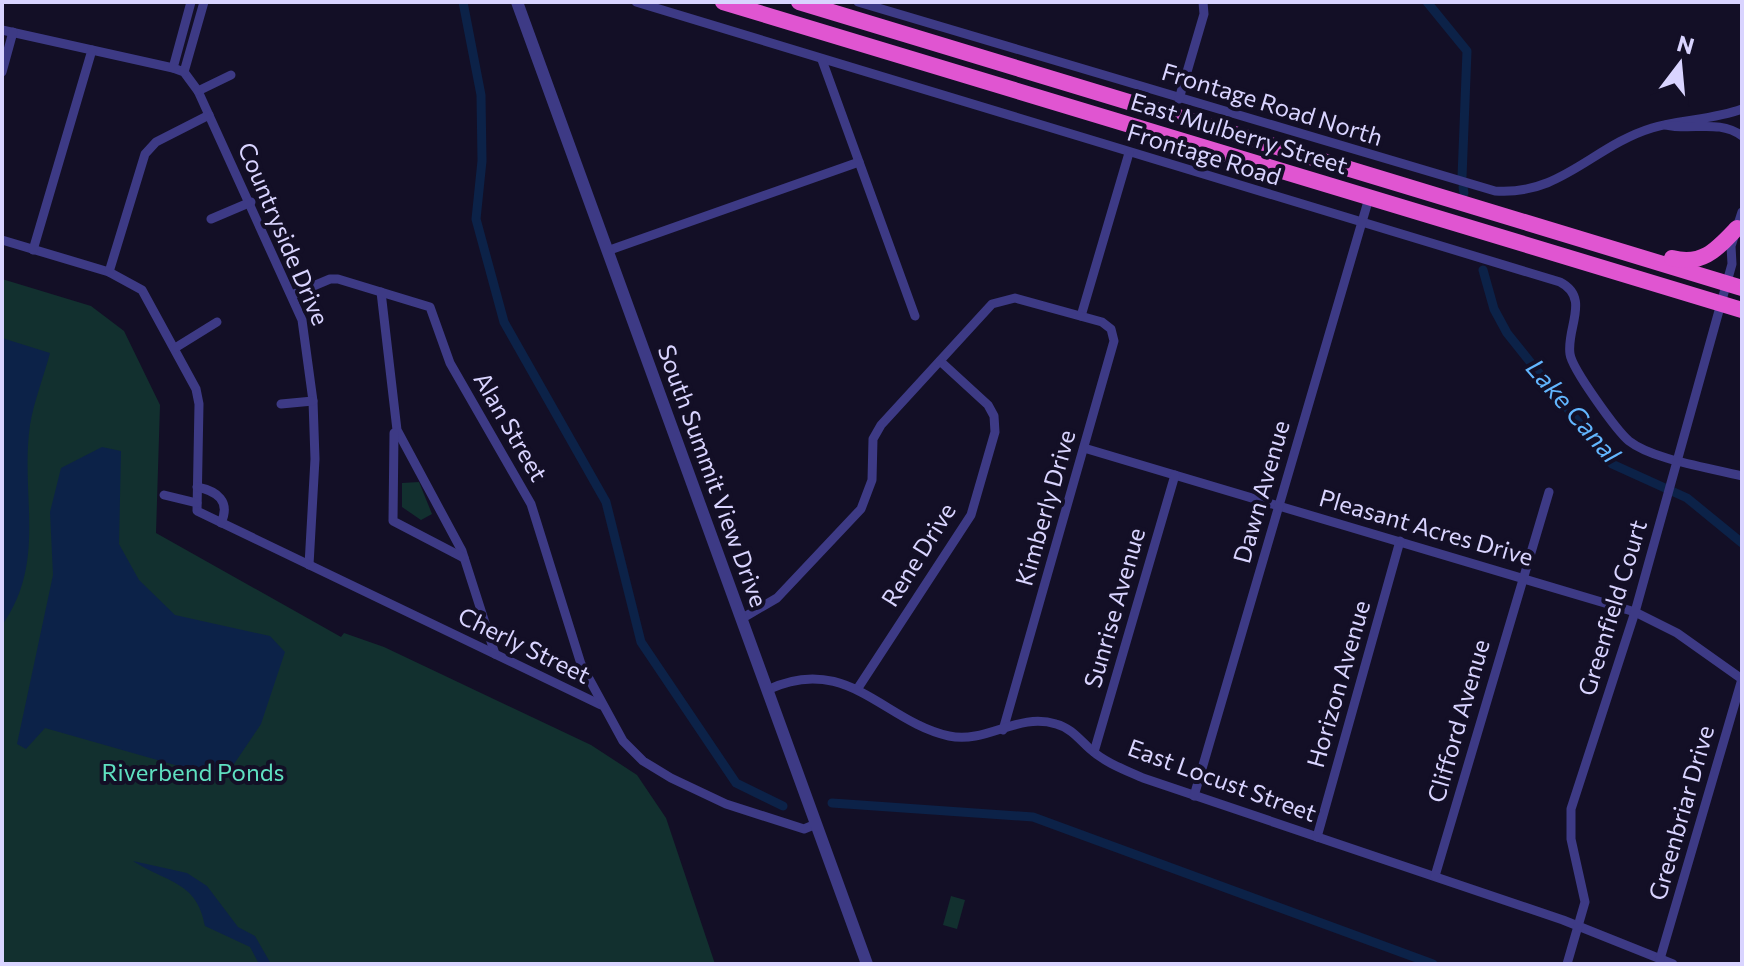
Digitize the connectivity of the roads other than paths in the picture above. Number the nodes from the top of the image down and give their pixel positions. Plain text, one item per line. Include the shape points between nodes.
1 (191, 2) edge
2 (204, 2) edge
3 (517, 2) edge
4 (636, 2) edge
5 (723, 2) edge
6 (799, 2) edge
7 (858, 2) edge
8 (1203, 2) edge
9 (2, 30) edge
10 (13, 32) junction
11 (92, 50) junction
12 (822, 60) junction
13 (173, 68) junction
14 (2, 72) edge
15 (184, 72) junction
16 (231, 75) dead end
17 (198, 91) junction
18 (1179, 99) junction
19 (1742, 109) edge
20 (209, 115) junction
21 (1666, 125) junction
22 (1742, 136) edge
23 (1129, 153) junction
24 (1381, 158) junction
25 (859, 162) junction
26 (1375, 178) junction
27 (1369, 198) junction
28 (251, 202) junction
29 (211, 219) dead end
30 (1739, 220) edge
31 (1362, 222) junction
32 (1571, 237) junction
33 (2, 240) edge
34 (33, 250) junction
35 (607, 251) junction
36 (1742, 255) edge
37 (1732, 264) junction
38 (109, 272) junction
39 (1734, 285) edge
40 (381, 292) junction
41 (292, 295) junction
42 (1720, 304) junction
43 (1742, 310) edge
44 (915, 316) dead end
45 (1081, 316) junction
46 (217, 322) dead end
47 (175, 348) junction
48 (940, 361) junction
49 (313, 401) junction
50 (281, 404) dead end
51 (392, 414) junction
52 (1084, 448) junction
53 (1677, 459) junction
54 (1175, 475) junction
55 (1742, 476) edge
56 (197, 487) junction
57 (1549, 492) dead end
58 (164, 495) dead end
59 (1279, 506) junction
60 (197, 507) junction
61 (221, 523) junction
62 (1400, 541) junction
63 (464, 558) junction
64 (309, 565) junction
65 (1522, 578) junction
66 (1635, 612) junction
67 (741, 619) junction
68 (495, 654) junction
69 (1742, 679) edge
70 (858, 688) junction
71 (767, 690) junction
72 (601, 705) junction
73 (1003, 730) junction
74 (1094, 752) junction
75 (1194, 796) junction
76 (816, 824) junction
77 (1317, 837) junction
78 (1435, 876) junction
79 (1578, 926) junction
80 (1660, 959) junction
81 (867, 964) edge
82 (1567, 964) edge
83 (1673, 964) edge

1 - 13 street
2 - 15 street
3 - 35 street, South Summit View Drive
4 - 12 street, Frontage Road
5 - 27 highway, East Mulberry Street
6 - 26 highway, East Mulberry Street
7 - 18 street, Frontage Road North
8 - 18 street
9 - 10 street
10 - 11 street
10 - 14 street
11 - 13 street
11 - 34 street
12 - 23 street, Frontage Road
12 - 25 street
13 - 15 street
15 - 17 street, Countryside Drive
16 - 17 street
17 - 20 street, Countryside Drive
18 - 24 street, Frontage Road North
19 - 21 street
20 - 28 street, Countryside Drive
20 - 38 street via 156,142 145,154
21 - 22 street via 1721,126
21 - 24 street, Frontage Road North via 1635,134 1560,179 1527,191 1488,190
23 - 31 street, Frontage Road
23 - 45 street
24 - 26 street
25 - 35 street
25 - 44 street
26 - 32 highway, East Mulberry Street
27 - 31 street, Dawn Avenue
27 - 42 highway, East Mulberry Street
28 - 29 street
28 - 41 street, Countryside Drive
30 - 32 highway via 1714,252 1695,261 1607,239
30 - 37 street, Greenfield Court
31 - 53 street, Frontage Road via 1569,286 1576,298 1569,352 1577,374 1630,442
31 - 59 street, Dawn Avenue
32 - 39 highway, East Mulberry Street
33 - 34 street
34 - 38 street
35 - 67 street, South Summit View Drive
36 - 37 street
37 - 39 street, Greenfield Court
38 - 47 street via 142,290
39 - 42 street, Greenfield Court
40 - 41 street, Alan Street via 330,279
40 - 51 street
40 - 72 street, Alan Street via 430,307 450,363 531,504 581,664
41 - 49 street, Countryside Drive via 307,342
42 - 43 highway, East Mulberry Street
42 - 53 street, Greenfield Court
45 - 48 street, Kimberly Drive via 1015,298 999,300
45 - 52 street, Kimberly Drive via 1107,325 1114,341
46 - 47 street
47 - 56 street via 199,404
48 - 67 street via 875,433 872,480 861,509 777,598
48 - 70 street, Rene Drive via 991,409 995,432 971,515
49 - 50 street
49 - 64 street, Countryside Drive
51 - 63 street
51 - 63 street via 393,521
52 - 54 street, Pleasant Acres Drive
52 - 73 street, Kimberly Drive
53 - 55 street, Frontage Road
53 - 66 street, Greenfield Court
54 - 59 street, Pleasant Acres Drive
54 - 74 street, Sunrise Avenue
56 - 60 street
56 - 61 street via 215,491 223,501
57 - 65 street, Clifford Avenue
58 - 60 street, Cherly Street
59 - 62 street, Pleasant Acres Drive
59 - 75 street, Dawn Avenue
60 - 61 street, Cherly Street
61 - 64 street, Cherly Street
62 - 65 street, Pleasant Acres Drive
62 - 77 street, Horizon Avenue
63 - 68 street
64 - 68 street, Cherly Street
65 - 66 street, Pleasant Acres Drive
65 - 78 street, Clifford Avenue
66 - 69 street, Pleasant Acres Drive via 1677,633
66 - 79 street, Greenfield Court via 1571,809 1571,839 1585,890
67 - 71 street, South Summit View Drive
68 - 72 street, Cherly Street
69 - 80 street, Greenbriar Drive
70 - 71 street, East Locust Street via 798,680
70 - 73 street, East Locust Street via 937,733 969,738
71 - 76 street, South Summit View Drive
72 - 76 street, Cherly Street via 623,741 671,778 726,804 804,829
73 - 74 street, East Locust Street via 1032,721 1055,723
74 - 75 street, East Locust Street via 1134,774
75 - 77 street, East Locust Street
76 - 81 street, South Summit View Drive
77 - 78 street, East Locust Street
78 - 79 street, East Locust Street
79 - 80 street, East Locust Street
79 - 82 street, Greenfield Court
80 - 83 street, East Locust Street

